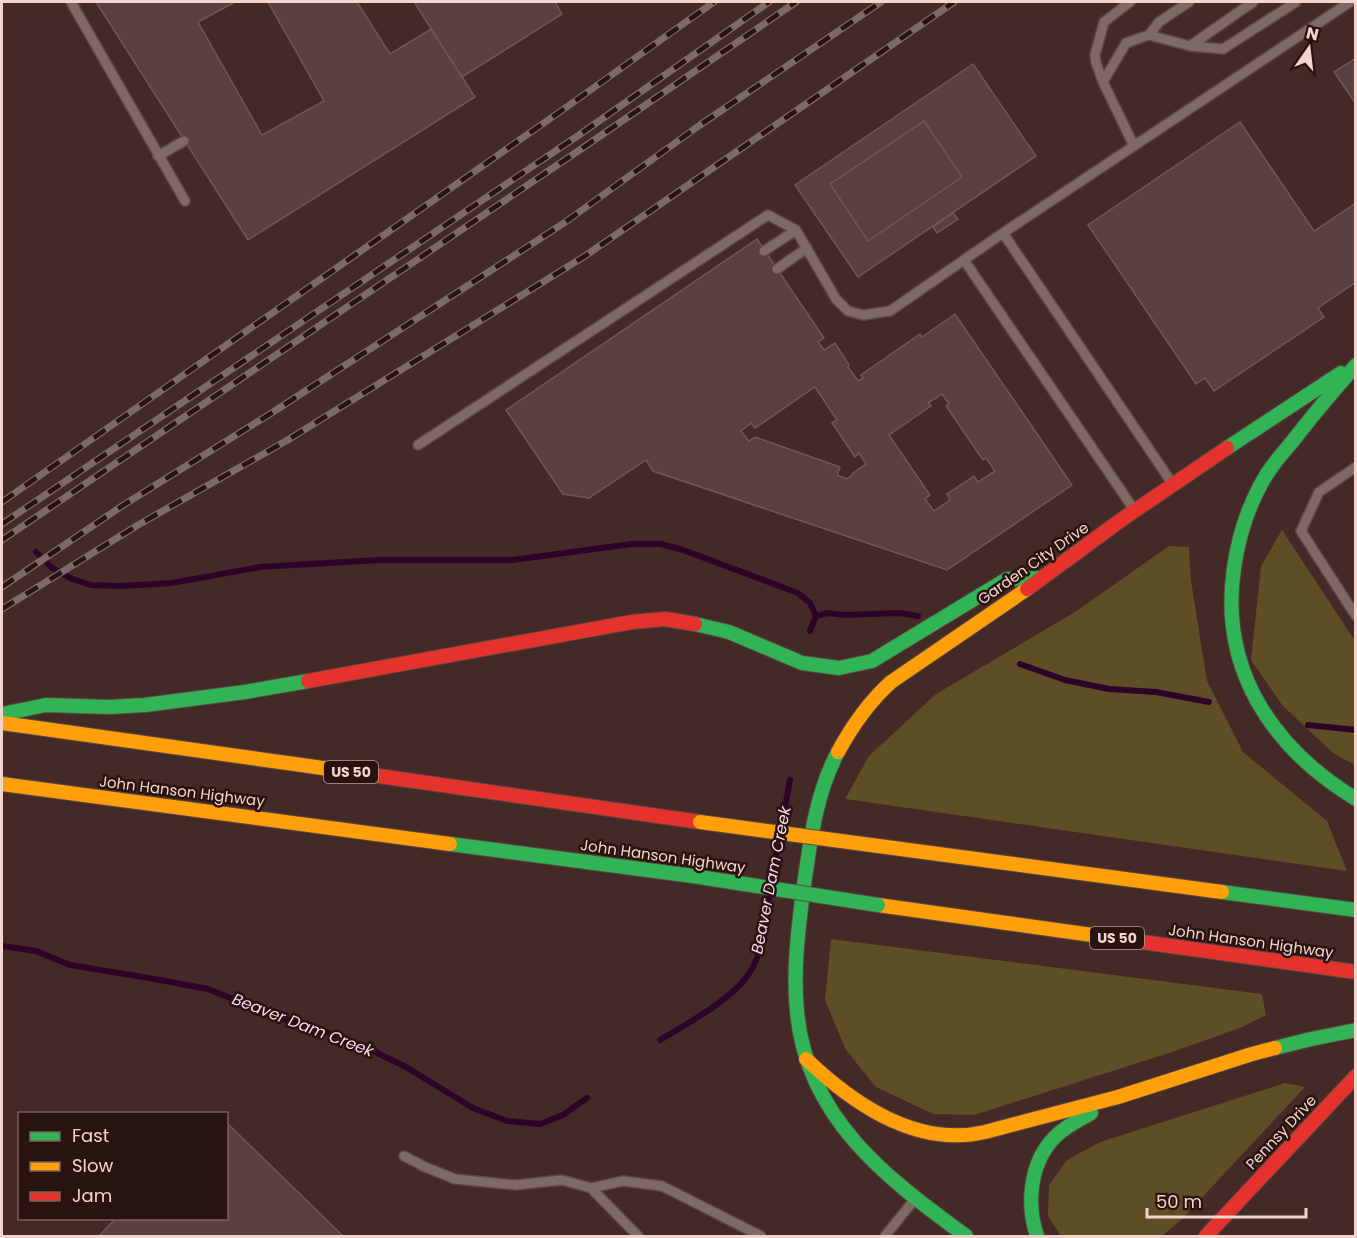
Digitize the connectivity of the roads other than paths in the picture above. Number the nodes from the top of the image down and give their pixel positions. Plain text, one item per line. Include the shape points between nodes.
1 (71, 2) edge
2 (1130, 2) edge
3 (1189, 2) edge
4 (1253, 2) edge
5 (1296, 2) edge
6 (1350, 2) edge
7 (1149, 35) junction
8 (1190, 45) junction
9 (1102, 82) junction
10 (184, 141) dead end
11 (1134, 146) junction
12 (159, 156) junction
13 (185, 201) dead end
14 (796, 230) junction
15 (1003, 233) junction
16 (807, 248) junction
17 (764, 250) dead end
18 (964, 260) junction
19 (777, 269) dead end
20 (1356, 364) edge
21 (418, 445) dead end
22 (1356, 467) edge
23 (1173, 485) junction
24 (1135, 511) junction
25 (1041, 578) junction
26 (1356, 616) edge
27 (2, 714) edge
28 (2, 723) edge
29 (2, 784) edge
30 (1356, 799) edge
31 (1356, 910) edge
32 (1356, 972) edge
33 (1356, 1030) edge
34 (806, 1059) junction
35 (1352, 1080) edge
36 (1118, 1097) junction
37 (404, 1155) dead end
38 (591, 1188) junction
39 (915, 1198) junction
40 (638, 1236) edge
41 (760, 1236) edge
42 (885, 1236) edge
43 (966, 1236) edge
44 (1037, 1236) edge
45 (1206, 1236) edge

1 - 12 lane
2 - 9 lane via 1104,22 1095,54
3 - 7 lane via 1159,22
4 - 8 lane
5 - 8 lane via 1223,49
6 - 11 lane
7 - 8 lane
7 - 9 lane via 1126,43
9 - 11 lane
10 - 12 lane
11 - 15 lane
12 - 13 lane
14 - 16 lane
14 - 17 lane
14 - 21 lane via 768,215
15 - 18 lane
15 - 23 lane
16 - 18 lane via 836,299 848,311 863,315 890,311
16 - 19 lane
18 - 24 lane
20 - 23 main road, Garden City Drive
20 - 30 main road via 1266,475 1248,510 1233,571 1230,616 1237,654 1254,698 1269,722 1318,774
22 - 26 lane via 1319,492 1301,531
23 - 24 main road, Garden City Drive
24 - 25 main road, Garden City Drive
25 - 27 main road via 1007,579 872,661 839,668 802,663 708,626 652,620 245,692 145,705 45,705
25 - 34 main road, Garden City Drive via 885,687 853,728 829,769 808,855 796,943 795,984
28 - 31 main road, US 50, bridge
29 - 32 main road, John Hanson Highway / US 50, bridge via 693,876
33 - 36 main road via 1252,1054
34 - 36 main road via 841,1090 884,1118 926,1132 967,1135
34 - 39 main road, Garden City Drive via 835,1117 855,1143
35 - 45 main road, Pennsy Drive
36 - 44 main road via 1067,1127 1044,1150 1037,1165 1030,1211
37 - 38 lane via 455,1179 515,1185 562,1180
38 - 40 lane
38 - 41 lane via 623,1181 662,1186
39 - 42 lane
39 - 43 main road, Garden City Drive

